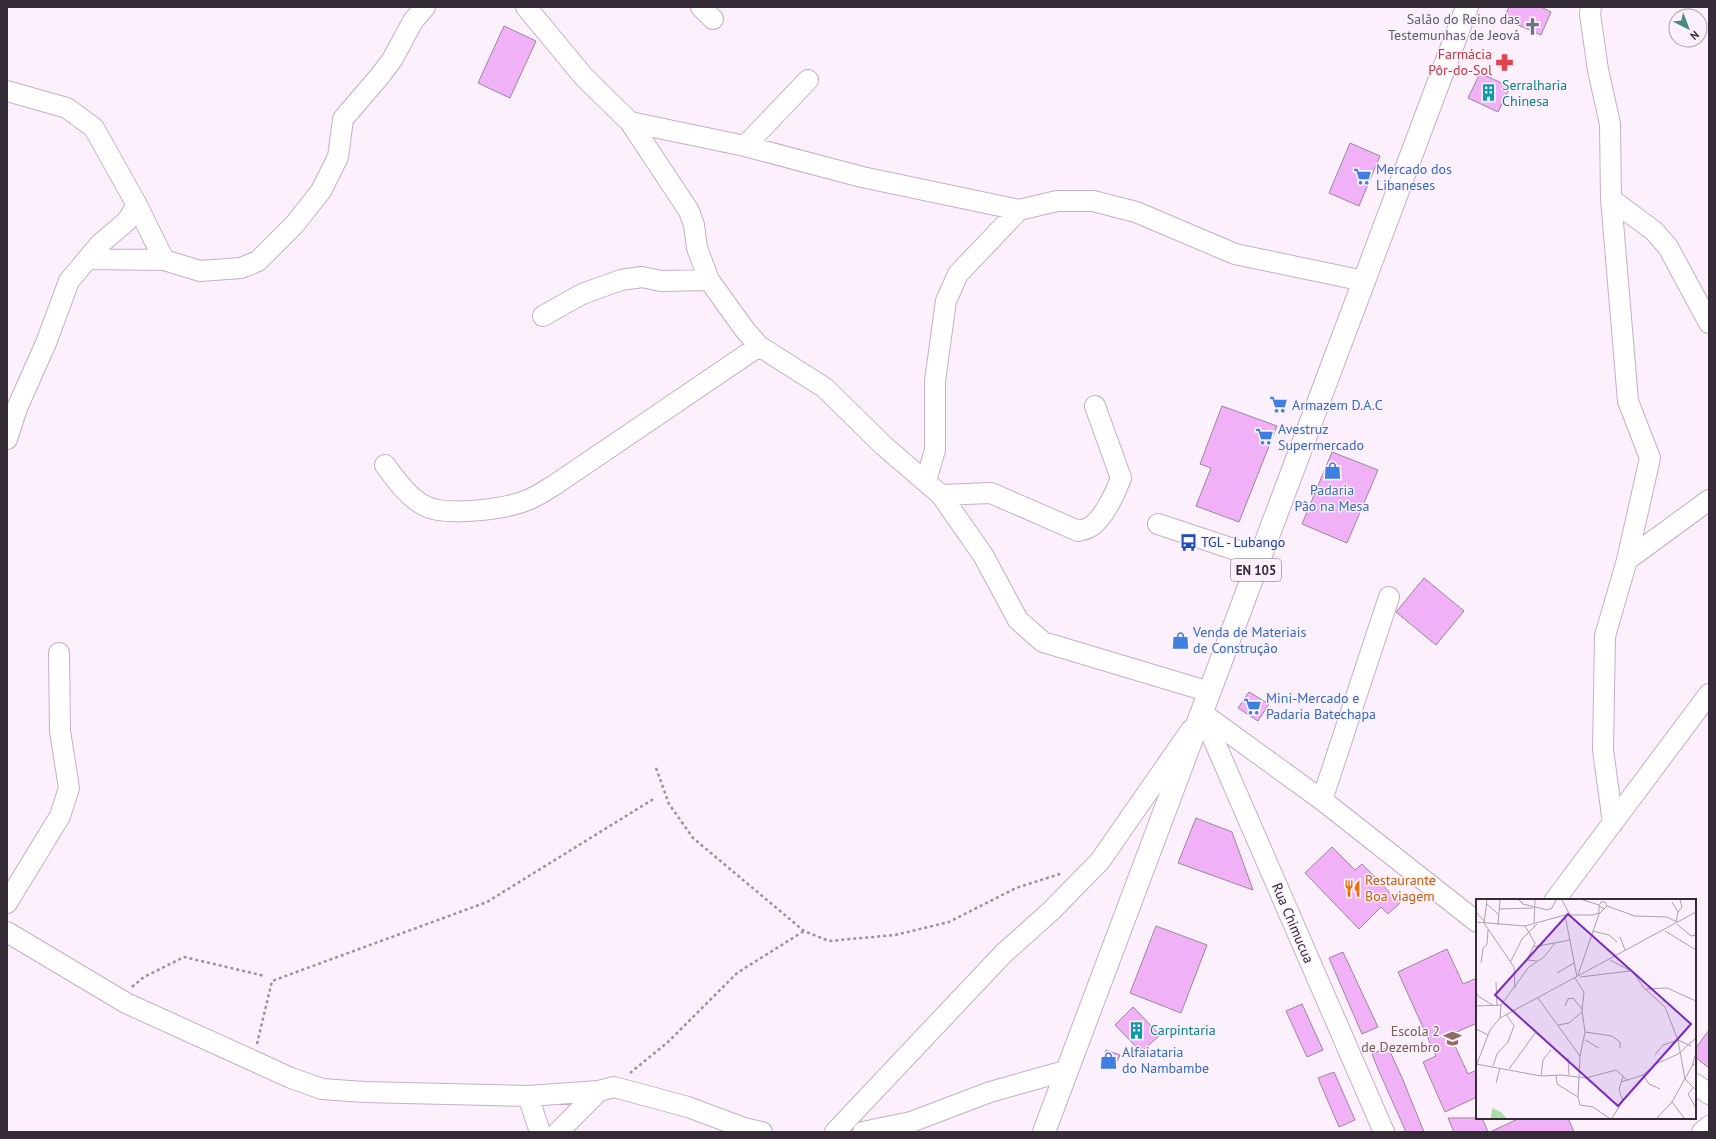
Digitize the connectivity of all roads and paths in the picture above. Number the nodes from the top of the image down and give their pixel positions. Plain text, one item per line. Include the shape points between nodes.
1 (425, 7) edge
2 (526, 7) edge
3 (1467, 7) edge
4 (1591, 7) edge
5 (808, 80) dead end
6 (7, 91) edge
7 (630, 122) junction
8 (745, 146) junction
9 (1611, 199) junction
10 (137, 204) junction
11 (1019, 210) junction
12 (89, 259) junction
13 (164, 260) junction
14 (709, 280) junction
15 (1364, 281) junction
16 (543, 316) dead end
17 (1709, 323) edge
18 (759, 346) junction
19 (12, 406) edge
20 (1095, 406) dead end
21 (7, 439) edge
22 (385, 465) dead end
23 (926, 481) junction
24 (941, 495) junction
25 (1709, 500) edge
26 (1158, 524) dead end
27 (1260, 558) junction
28 (1627, 560) junction
29 (1389, 597) dead end
30 (59, 653) dead end
31 (1210, 692) junction
32 (1709, 694) edge
33 (1202, 713) junction
34 (656, 768) dead end
35 (655, 798) dead end
36 (1322, 800) junction
37 (1613, 823) junction
38 (1065, 872) dead end
39 (1556, 899) edge
40 (7, 903) edge
41 (1476, 921) edge
42 (804, 931) junction
43 (7, 932) edge
44 (266, 976) dead end
45 (126, 991) dead end
46 (256, 1051) dead end
47 (1068, 1070) junction
48 (1696, 1085) edge
49 (607, 1089) junction
50 (1709, 1094) edge
51 (528, 1096) junction
52 (1709, 1126) edge
53 (540, 1132) edge
54 (558, 1132) edge
55 (762, 1132) edge
56 (835, 1132) edge
57 (863, 1132) edge
58 (1044, 1132) edge
59 (1384, 1132) edge
60 (1702, 1132) edge

1 - 13 street via 413,21 392,60 343,119 338,157 321,191 294,225 258,261 241,268 200,271
2 - 7 street via 584,77
3 - 15 main road, EN 105
4 - 9 street via 1598,70 1610,124
5 - 8 street
6 - 10 street via 67,108 94,128
7 - 8 street
7 - 14 street via 689,211 697,248
8 - 11 street via 862,177
9 - 17 street via 1654,231 1668,247
9 - 28 street via 1628,402 1650,458
10 - 12 street via 127,221 100,244
10 - 13 street
11 - 15 street via 1057,201 1093,201 1136,212 1235,254
11 - 23 street via 958,274 946,301 935,381 935,450
12 - 13 street
12 - 19 street via 69,281 46,343
14 - 16 street via 661,281 642,277 621,280 582,294
14 - 18 street
15 - 27 main road, EN 105
18 - 22 street via 563,480 529,500 500,508 461,512 426,506 406,492
18 - 23 street via 825,388 884,446
19 - 21 street
20 - 24 street via 1121,478 1101,516 1091,527 1078,532 991,493
23 - 24 street
24 - 31 street via 983,555 1018,620 1043,642
25 - 28 street
26 - 27 street
27 - 31 main road, EN 105
28 - 37 street via 1605,636 1603,750
29 - 36 street
30 - 40 street via 60,731 69,788 60,816
31 - 33 main road, EN 105
32 - 37 street
33 - 36 street
33 - 47 main road, EN 105
33 - 56 street via 1100,861 1051,911 1003,954
33 - 59 street, Rua Chimucua
34 - 42 path via 669,804 693,838
35 - 46 path via 487,902 272,981
36 - 41 street
37 - 39 street
38 - 42 path via 1016,888 950,922 895,936 828,941
42 - 49 path via 737,973 668,1042
43 - 51 street via 126,1003 291,1078 322,1089
44 - 45 path via 184,957 144,977
47 - 57 street via 990,1092 911,1122
47 - 58 main road, EN 105
48 - 50 street
49 - 51 street
49 - 54 street
49 - 55 street via 688,1107
51 - 53 street
52 - 60 street

